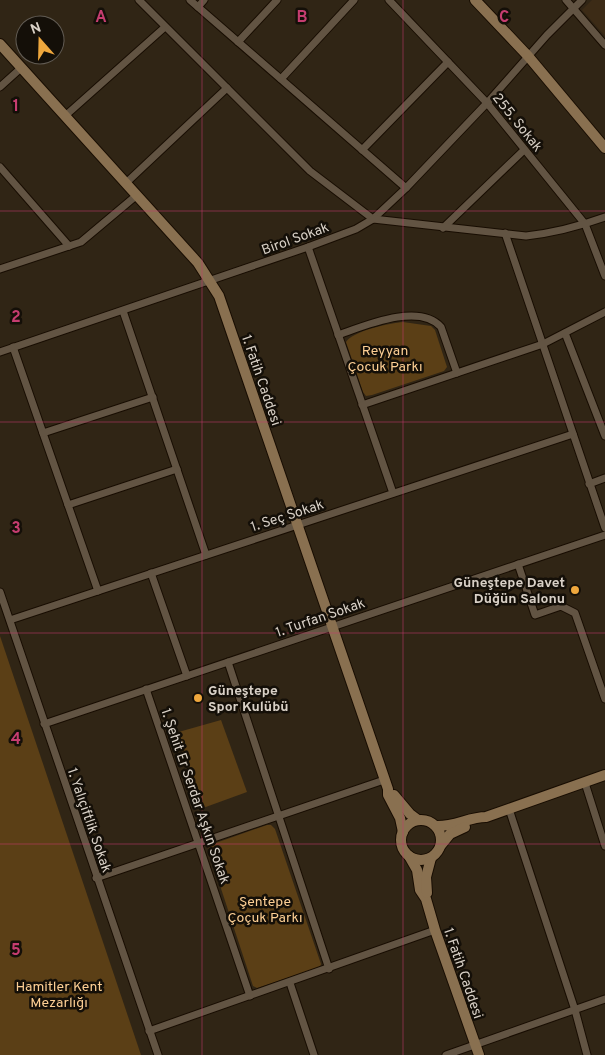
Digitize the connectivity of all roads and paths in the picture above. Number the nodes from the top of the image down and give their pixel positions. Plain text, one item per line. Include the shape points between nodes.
1 (139, 0) edge
2 (190, 0) edge
3 (204, 0) edge
4 (277, 0) edge
5 (354, 0) edge
6 (389, 0) edge
7 (475, 0) edge
8 (566, 0) edge
9 (582, 0) edge
10 (198, 7) junction
11 (574, 9) junction
12 (165, 27) junction
13 (238, 42) junction
14 (0, 43) edge
15 (605, 45) edge
16 (528, 56) junction
17 (448, 62) junction
18 (21, 68) junction
19 (281, 79) junction
20 (0, 87) edge
21 (227, 88) junction
22 (487, 103) junction
23 (65, 116) junction
24 (605, 148) edge
25 (362, 150) junction
26 (524, 150) junction
27 (0, 167) edge
28 (126, 183) junction
29 (406, 188) junction
30 (137, 195) junction
31 (605, 217) edge
32 (373, 219) junction
33 (585, 224) junction
34 (443, 228) junction
35 (505, 233) junction
36 (69, 246) junction
37 (308, 247) junction
38 (0, 269) edge
39 (605, 276) edge
40 (210, 281) junction
41 (123, 311) junction
42 (605, 312) edge
43 (565, 333) junction
44 (338, 336) junction
45 (543, 344) junction
46 (13, 347) junction
47 (0, 352) edge
48 (457, 373) junction
49 (153, 397) junction
50 (362, 405) junction
51 (43, 433) junction
52 (573, 434) junction
53 (605, 436) edge
54 (177, 469) junction
55 (605, 478) edge
56 (590, 484) junction
57 (393, 493) junction
58 (68, 505) junction
59 (297, 525) junction
60 (605, 528) edge
61 (605, 535) edge
62 (206, 555) junction
63 (518, 564) junction
64 (151, 573) junction
65 (98, 591) junction
66 (0, 592) edge
67 (10, 620) junction
68 (332, 626) junction
69 (228, 662) junction
70 (187, 676) junction
71 (146, 689) junction
72 (605, 699) edge
73 (44, 724) junction
74 (605, 775) edge
75 (584, 783) junction
76 (386, 784) junction
77 (509, 809) junction
78 (278, 815) junction
79 (486, 817) junction
80 (418, 820) junction
81 (436, 826) junction
82 (403, 832) junction
83 (198, 842) junction
84 (441, 845) junction
85 (605, 846) edge
86 (409, 856) junction
87 (431, 858) junction
88 (96, 878) junction
89 (426, 899) junction
90 (435, 930) junction
91 (329, 969) junction
92 (290, 983) junction
93 (250, 996) junction
94 (605, 999) edge
95 (575, 1010) junction
96 (149, 1031) junction
97 (477, 1050) edge
98 (158, 1055) edge
99 (314, 1055) edge
100 (446, 1055) edge
101 (587, 1055) edge

1 - 12 street
2 - 10 street
3 - 10 street
4 - 13 street
5 - 19 street
6 - 17 street, 255. Sokak
7 - 16 street
8 - 11 street
9 - 11 street, Birol Sokak
10 - 13 street
11 - 15 street
11 - 16 street, Birol Sokak
12 - 21 street
12 - 23 street
13 - 19 street
14 - 18 street, 1. Fatih Caddesi
16 - 22 street, Birol Sokak
16 - 24 street
17 - 22 street, 255. Sokak
17 - 25 street
18 - 20 street
18 - 23 street, 1. Fatih Caddesi
19 - 25 street
21 - 28 street
21 - 32 street via 310,171
22 - 26 street, 255. Sokak
22 - 29 street, Birol Sokak
23 - 28 street, 1. Fatih Caddesi
25 - 29 street
26 - 33 street, 255. Sokak
26 - 34 street
27 - 36 street
28 - 30 street, 1. Fatih Caddesi
29 - 32 street, Birol Sokak
30 - 36 street via 81,242
30 - 40 street, 1. Fatih Caddesi
31 - 33 street
32 - 34 street
32 - 37 street, Birol Sokak
33 - 35 street via 537,235
33 - 39 street, 255. Sokak
34 - 35 street
35 - 45 street
36 - 38 street
37 - 40 street, Birol Sokak
37 - 44 street
40 - 41 street, Birol Sokak
40 - 59 street, 1. Fatih Caddesi via 219,296
41 - 46 street, Birol Sokak
41 - 49 street
42 - 43 street
43 - 45 street
43 - 53 street
44 - 48 street via 388,318 428,318 441,327
44 - 50 street
45 - 48 street
45 - 52 street
46 - 47 street, Birol Sokak
46 - 51 street
48 - 50 street
49 - 51 street
49 - 54 street
50 - 57 street
51 - 58 street
52 - 56 street
52 - 57 street, 1. Seç Sokak
54 - 58 street
54 - 62 street
55 - 56 street
56 - 60 street
57 - 59 street, 1. Seç Sokak
58 - 65 street
59 - 62 street, 1. Seç Sokak
59 - 68 street, 1. Fatih Caddesi
61 - 63 street, 1. Turfan Sokak
62 - 64 street, 1. Seç Sokak
63 - 68 street, 1. Turfan Sokak
63 - 72 street via 536,615 561,606 575,613
64 - 65 street, 1. Seç Sokak
64 - 70 street
65 - 67 street, 1. Seç Sokak
66 - 67 street, 1. Yalıçiftlik Sokak
67 - 73 street, 1. Yalıçiftlik Sokak
68 - 69 street, 1. Turfan Sokak
68 - 76 street, 1. Fatih Caddesi
69 - 70 street, 1. Turfan Sokak
69 - 78 street
70 - 71 street, 1. Turfan Sokak
71 - 73 street, 1. Turfan Sokak
71 - 83 street, 1. Şehit Er Serdar Aşkın Sokak
73 - 88 street, 1. Yalıçiftlik Sokak
74 - 75 street
75 - 77 street
75 - 85 street
76 - 78 street
76 - 80 street
76 - 82 street, 1. Fatih Caddesi
77 - 79 street
77 - 95 street
78 - 83 street
78 - 91 street
79 - 81 street
79 - 84 street via 456,831
80 - 81 street
80 - 82 street
81 - 84 street
82 - 86 street via 402,845
83 - 88 street
83 - 93 street, 1. Şehit Er Serdar Aşkın Sokak
84 - 87 street
86 - 87 street via 420,860
86 - 89 street
87 - 89 street via 426,877
88 - 96 street, 1. Yalıçiftlik Sokak
89 - 90 street, 1. Fatih Caddesi
90 - 91 street
90 - 97 street, 1. Fatih Caddesi
91 - 92 street
92 - 93 street
92 - 99 street
93 - 96 street
94 - 95 street
95 - 97 street
95 - 101 street
96 - 98 street, 1. Yalıçiftlik Sokak
97 - 100 street

